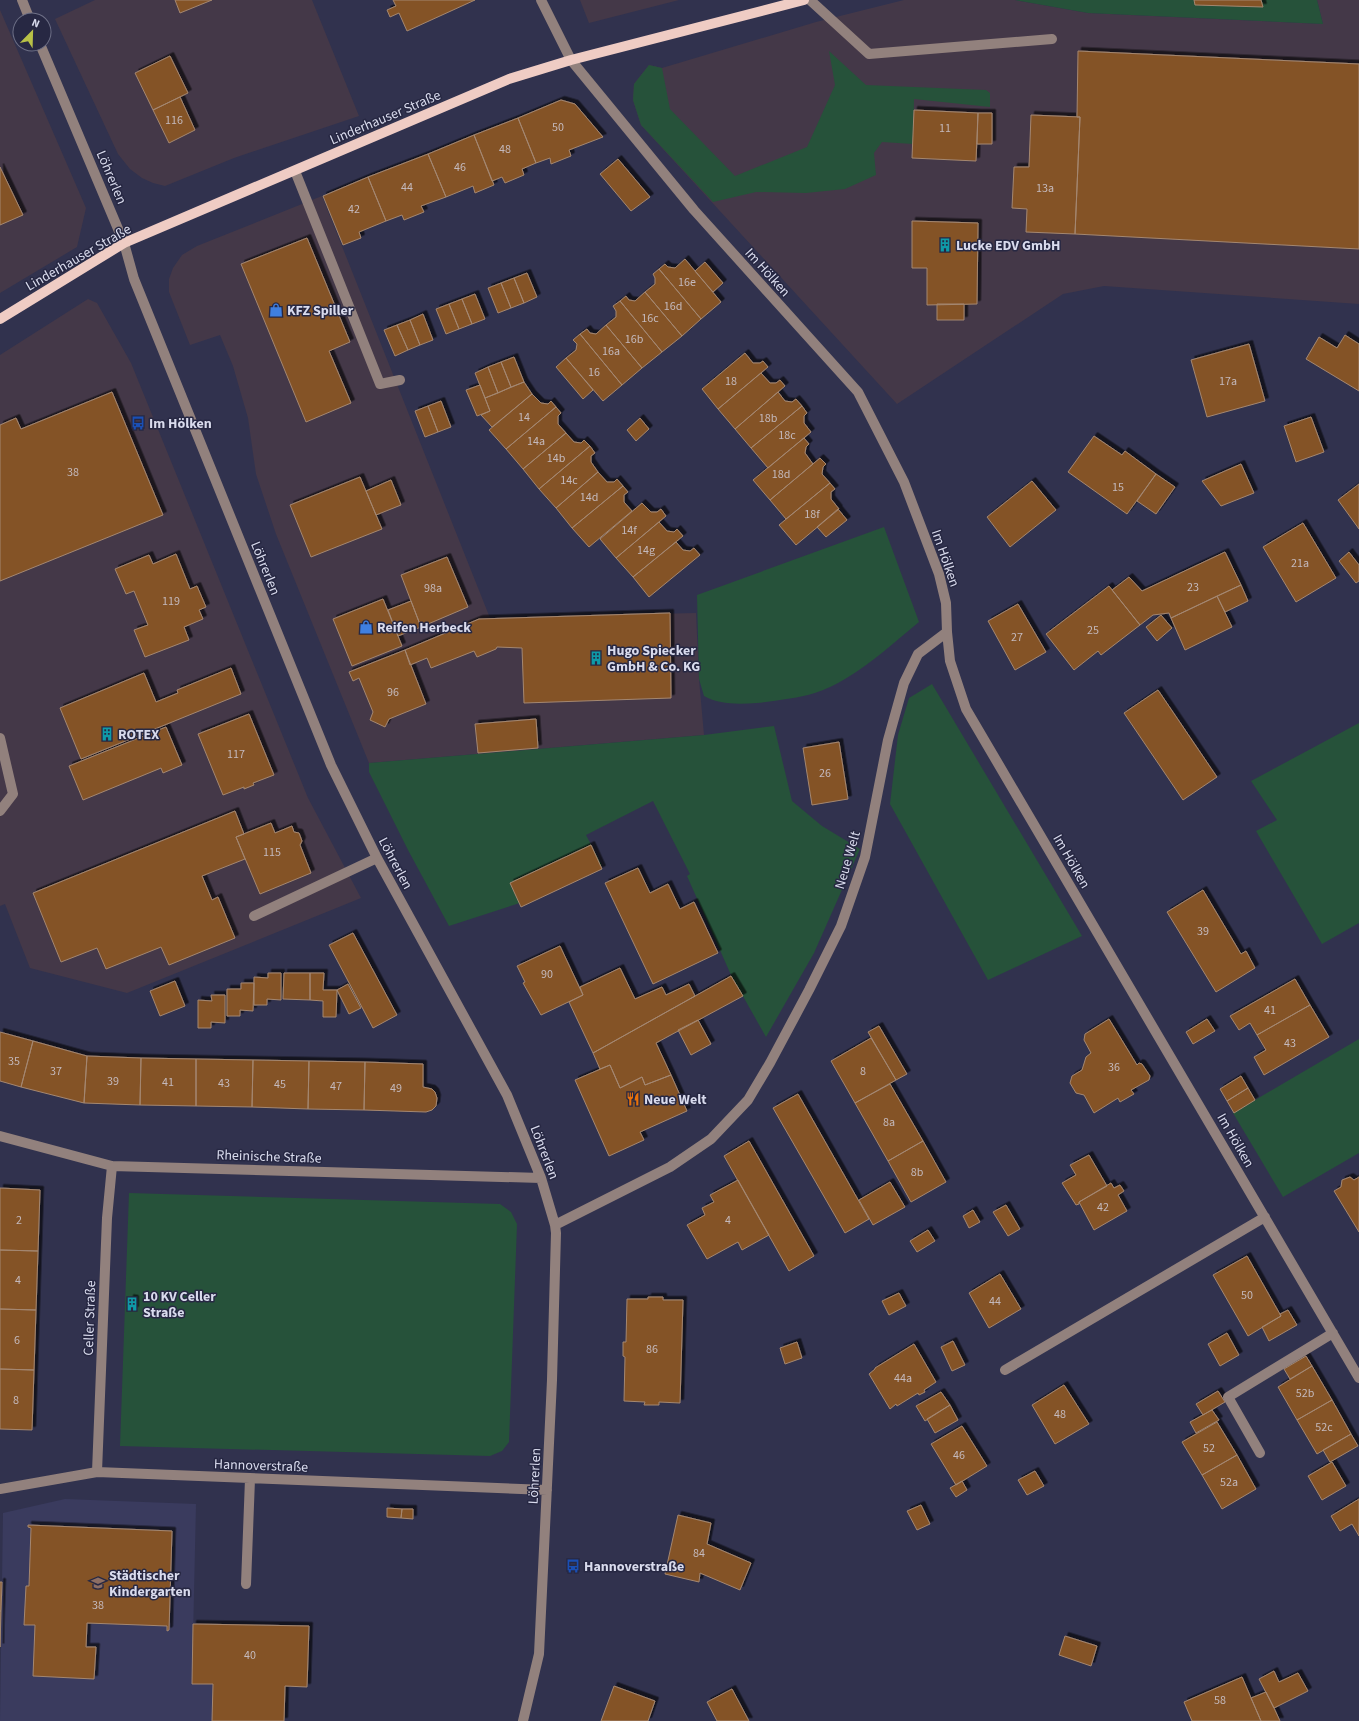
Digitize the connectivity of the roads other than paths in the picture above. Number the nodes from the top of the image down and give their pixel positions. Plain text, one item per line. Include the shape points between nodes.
1 (22, 0) edge
2 (541, 0) edge
3 (804, 0) edge
4 (810, 0) edge
5 (27, 12) edge
6 (1052, 39) dead end
7 (43, 52) edge
8 (571, 60) junction
9 (295, 171) junction
10 (124, 243) junction
11 (0, 320) edge
12 (400, 380) dead end
13 (947, 632) junction
14 (0, 738) edge
15 (0, 811) edge
16 (377, 858) junction
17 (254, 916) dead end
18 (0, 1136) edge
19 (112, 1166) junction
20 (541, 1178) junction
21 (1265, 1217) junction
22 (555, 1225) junction
23 (1333, 1333) junction
24 (1005, 1370) dead end
25 (1359, 1378) edge
26 (1260, 1453) dead end
27 (97, 1472) junction
28 (250, 1479) junction
29 (0, 1489) edge
30 (547, 1490) junction
31 (246, 1584) dead end
32 (523, 1721) edge

1 - 5 street
2 - 8 street, Im Hölken
3 - 8 main road, Linderhauser Straße
4 - 6 street via 869,54
7 - 10 street, Löhrerlen
8 - 9 main road, Linderhauser Straße via 509,79
8 - 13 street, Im Hölken via 694,210 858,392 904,482 939,574 946,603
9 - 10 main road, Linderhauser Straße
9 - 12 street via 380,384
10 - 11 main road, Linderhauser Straße
10 - 16 street, Löhrerlen via 134,279 328,758
13 - 21 street, Im Hölken via 950,661 966,709
13 - 22 street, Neue Welt via 918,654 904,682 888,740 865,857 841,926 748,1100 711,1139 670,1168
14 - 15 street via 13,794
16 - 17 street
16 - 20 street, Löhrerlen via 507,1095
18 - 19 street, Rheinische Straße
19 - 20 street, Rheinische Straße
19 - 27 street, Celler Straße via 107,1226
20 - 22 street, Löhrerlen
21 - 23 street, Im Hölken
21 - 24 street
22 - 30 street, Löhrerlen
23 - 25 street, Im Hölken
23 - 26 street via 1228,1397
27 - 28 street, Hannoverstraße
27 - 29 street, Hannoverstraße
28 - 30 street, Hannoverstraße
28 - 31 street
30 - 32 street, Löhrerlen via 539,1654

